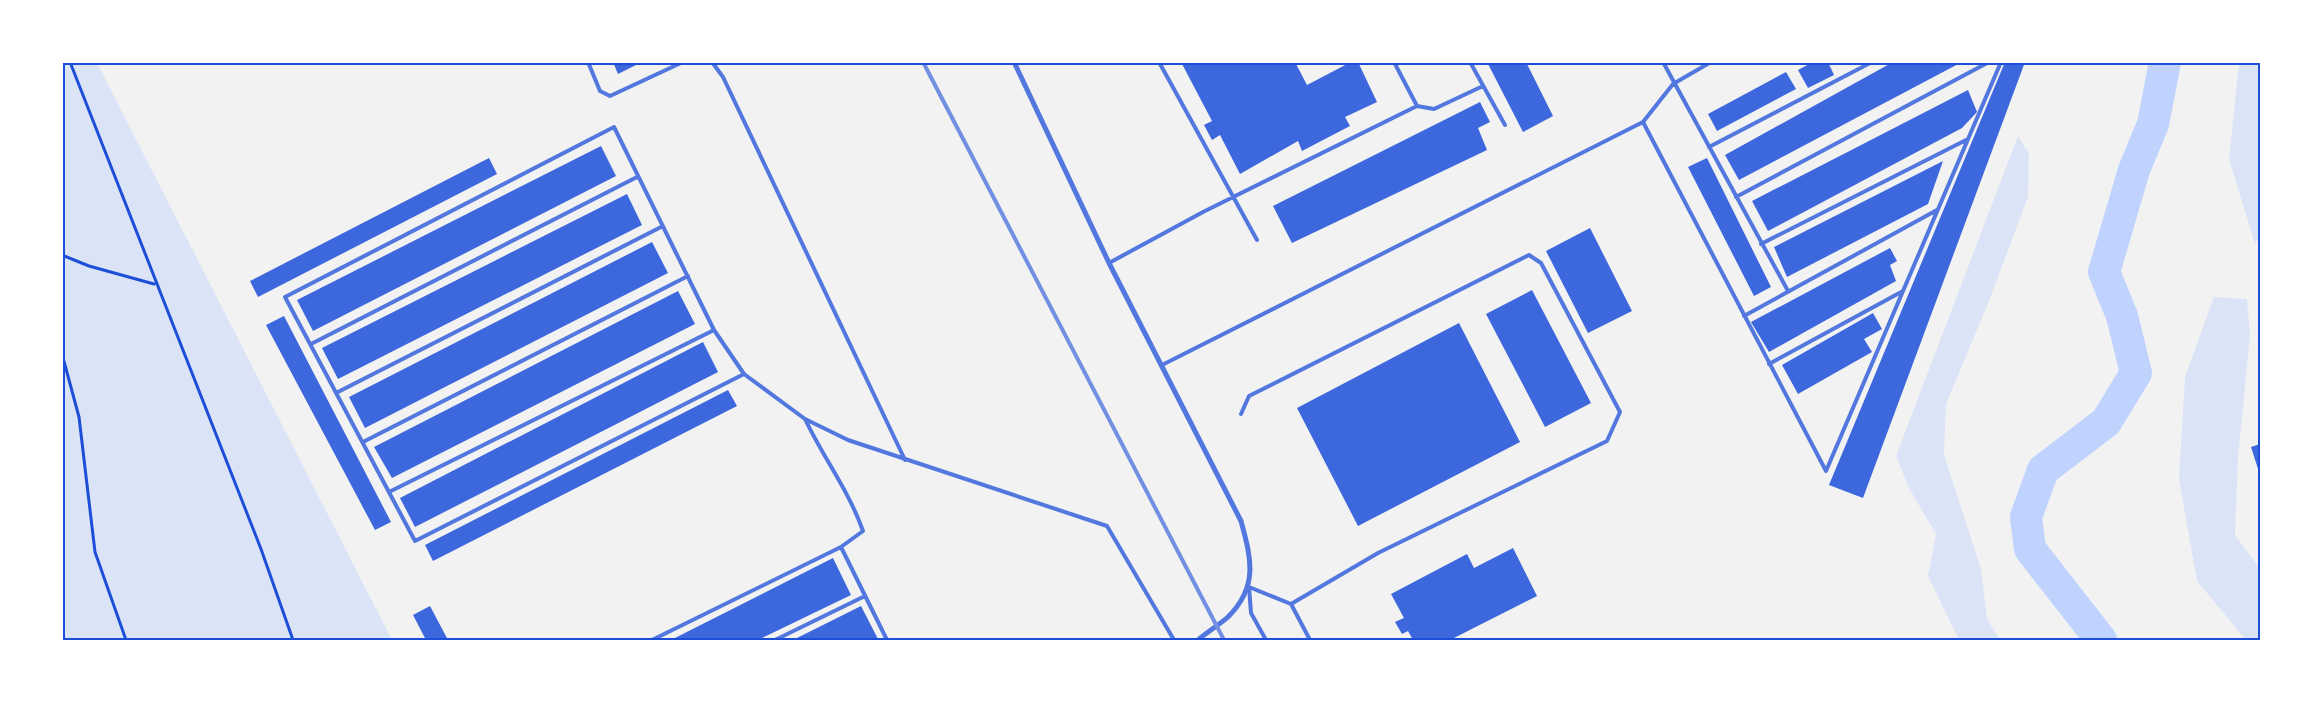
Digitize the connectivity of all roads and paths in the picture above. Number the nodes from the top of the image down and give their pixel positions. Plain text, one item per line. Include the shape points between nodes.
1 (70, 62) edge
2 (588, 62) edge
3 (683, 62) edge
4 (712, 62) edge
5 (1158, 62) edge
6 (1394, 62) edge
7 (1470, 62) edge
8 (1663, 62) edge
9 (1711, 62) edge
10 (1872, 62) edge
11 (1989, 62) edge
12 (2001, 62) edge
13 (1016, 63) edge
14 (1673, 84) junction
15 (1483, 86) junction
16 (1417, 106) junction
17 (1643, 122) junction
18 (1505, 125) dead end
19 (1968, 139) junction
20 (1709, 147) junction
21 (637, 177) junction
22 (1232, 197) junction
23 (1736, 197) junction
24 (1937, 209) junction
25 (663, 226) junction
26 (1257, 240) dead end
27 (1762, 244) junction
28 (62, 255) edge
29 (1109, 263) junction
30 (688, 276) junction
31 (155, 285) junction
32 (1903, 290) junction
33 (1788, 291) junction
34 (1744, 316) junction
35 (714, 330) junction
36 (311, 344) junction
37 (62, 354) edge
38 (1769, 364) junction
39 (1162, 365) junction
40 (744, 374) junction
41 (336, 393) junction
42 (1241, 414) dead end
43 (805, 419) junction
44 (363, 442) junction
45 (905, 460) junction
46 (389, 492) junction
47 (841, 547) junction
48 (1249, 587) junction
49 (865, 596) junction
50 (1291, 604) junction
51 (126, 640) edge
52 (293, 640) edge
53 (652, 640) edge
54 (775, 640) edge
55 (887, 640) edge
56 (1174, 640) edge
57 (1198, 640) edge
58 (1266, 640) edge
59 (1310, 640) edge

1 - 31 path
2 - 3 lane via 600,91 610,96
4 - 45 lane via 723,77
5 - 22 lane
6 - 16 lane
7 - 15 lane
8 - 14 lane
9 - 14 lane
10 - 20 lane
11 - 23 lane
12 - 19 lane
13 - 29 street
14 - 17 lane
14 - 20 lane
15 - 16 lane via 1434,109
15 - 18 lane
16 - 22 lane
17 - 34 lane
17 - 39 lane
19 - 24 lane
19 - 27 lane
20 - 23 lane
21 - 25 lane
21 - 36 lane
21 - 36 lane via 614,127 286,297
22 - 26 lane
22 - 29 lane
23 - 27 lane
24 - 32 lane
24 - 33 lane
25 - 30 lane
25 - 41 lane
27 - 33 lane
28 - 31 path
29 - 39 street
30 - 35 lane
30 - 44 lane
31 - 52 path via 261,549
32 - 38 lane
32 - 38 lane via 1826,471
33 - 34 lane
34 - 38 lane
35 - 40 lane
35 - 46 lane
36 - 41 lane
37 - 51 path via 79,417 95,552
39 - 48 street via 1241,521 1250,558
40 - 43 lane
40 - 46 lane via 415,541
41 - 44 lane
42 - 50 lane via 1249,396 1529,255 1541,263 1620,412 1607,441 1378,553
43 - 45 lane via 848,440
43 - 47 lane via 855,508 864,531
44 - 46 lane
45 - 56 lane via 1107,526
47 - 49 lane
47 - 53 lane
48 - 50 lane
48 - 57 street via 1227,618
48 - 58 lane via 1251,613
49 - 54 lane
49 - 55 lane
50 - 59 lane

